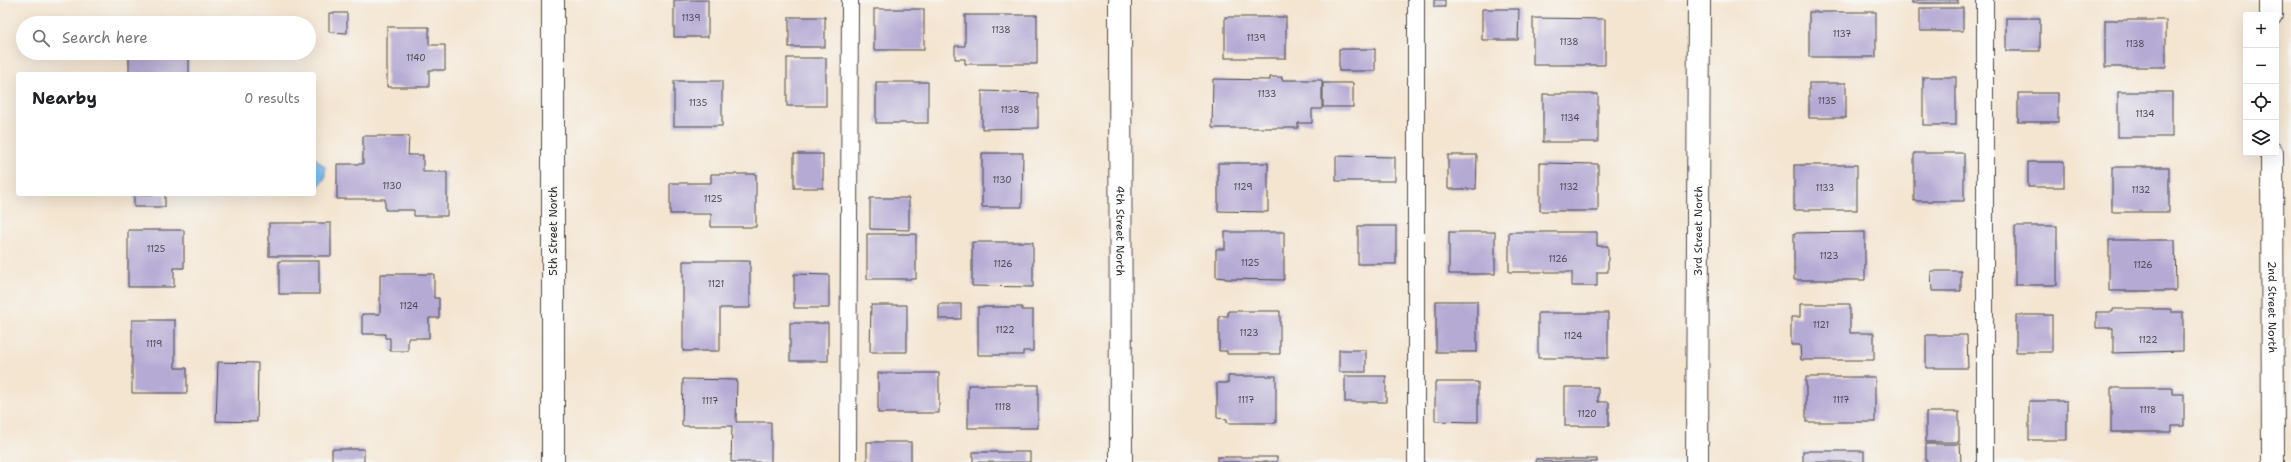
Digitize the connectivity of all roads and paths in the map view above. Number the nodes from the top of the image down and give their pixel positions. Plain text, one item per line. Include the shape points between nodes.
1 (553, 0) edge
2 (850, 0) edge
3 (1120, 0) edge
4 (1416, 0) edge
5 (1699, 0) edge
6 (1985, 0) edge
7 (2271, 0) edge
8 (2271, 12) edge
9 (2272, 156) edge
10 (553, 462) edge
11 (848, 462) edge
12 (1121, 462) edge
13 (1416, 462) edge
14 (1697, 462) edge
15 (1985, 462) edge
16 (2273, 462) edge

1 - 10 street, 5th Street North
2 - 11 lane
3 - 12 street, 4th Street North
4 - 13 lane
5 - 14 street, 3rd Street North
6 - 15 lane
7 - 8 street
9 - 16 street, 2nd Street North

